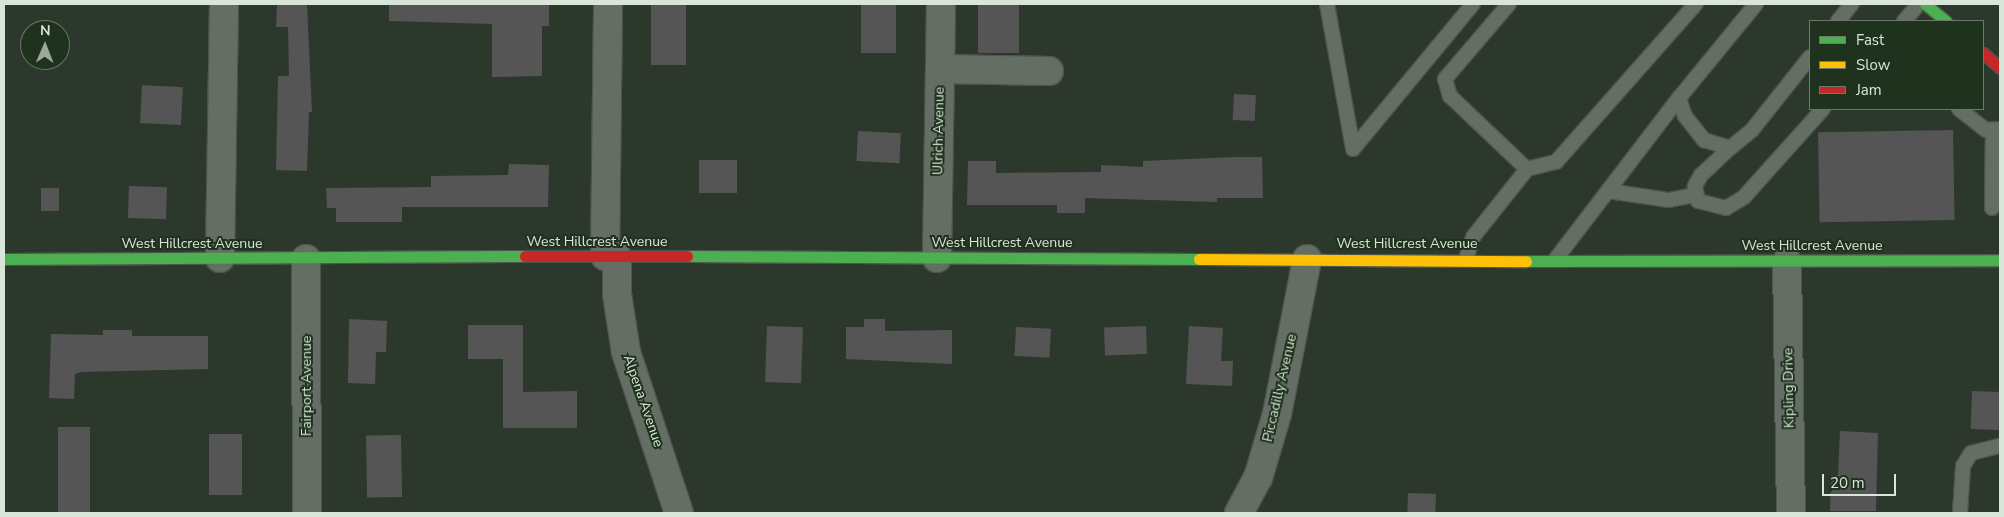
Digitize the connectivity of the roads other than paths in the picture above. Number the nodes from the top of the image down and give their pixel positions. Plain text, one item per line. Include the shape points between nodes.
1 (224, 4) edge
2 (608, 4) edge
3 (941, 4) edge
4 (1327, 4) edge
5 (1473, 4) edge
6 (1509, 4) edge
7 (1696, 4) edge
8 (1756, 4) edge
9 (1852, 4) edge
10 (1919, 4) edge
11 (1925, 4) edge
12 (1839, 20) edge
13 (1905, 20) edge
14 (1945, 20) edge
15 (1984, 54) edge
16 (1809, 58) edge
17 (2000, 68) edge
18 (940, 69) junction
19 (1049, 71) dead end
20 (1679, 98) junction
21 (1822, 110) edge
22 (1961, 110) edge
23 (1996, 130) edge
24 (1730, 148) junction
25 (1527, 169) junction
26 (1608, 191) junction
27 (1694, 195) junction
28 (1992, 208) dead end
29 (611, 256) junction
30 (220, 258) junction
31 (306, 258) junction
32 (937, 258) junction
33 (4, 259) edge
34 (1307, 259) junction
35 (1466, 260) junction
36 (1555, 260) junction
37 (2000, 260) edge
38 (1787, 262) junction
39 (2000, 446) edge
40 (307, 513) edge
41 (679, 513) edge
42 (1239, 513) edge
43 (1791, 513) edge
44 (1960, 513) edge

1 - 30 street
2 - 29 street, Alpena Avenue
3 - 18 street, Ulrich Avenue
4 - 5 lane via 1352,149
6 - 25 lane via 1445,79 1450,96
7 - 25 lane via 1556,162
8 - 20 lane
9 - 12 lane
10 - 13 lane
11 - 14 street
15 - 17 street
16 - 24 lane via 1752,130
18 - 19 street
18 - 32 street, Ulrich Avenue
20 - 24 lane via 1685,116 1704,140
20 - 26 lane
21 - 27 lane via 1744,197 1726,208 1707,205
22 - 23 lane
23 - 28 lane
24 - 27 lane via 1701,175
25 - 35 lane via 1473,237
26 - 27 lane via 1659,199
26 - 36 lane
29 - 31 street, West Hillcrest Avenue
29 - 32 street, West Hillcrest Avenue
29 - 41 street, Alpena Avenue via 626,352
30 - 31 street, West Hillcrest Avenue
30 - 33 street, West Hillcrest Avenue
31 - 40 street, Fairport Avenue
32 - 34 street, West Hillcrest Avenue
34 - 35 street, West Hillcrest Avenue
34 - 42 street, Piccadilly Avenue via 1277,414 1258,478
35 - 36 street, West Hillcrest Avenue
36 - 38 street, West Hillcrest Avenue
37 - 38 street, West Hillcrest Avenue
38 - 43 street, Kipling Drive
39 - 44 lane via 1971,453 1962,466

